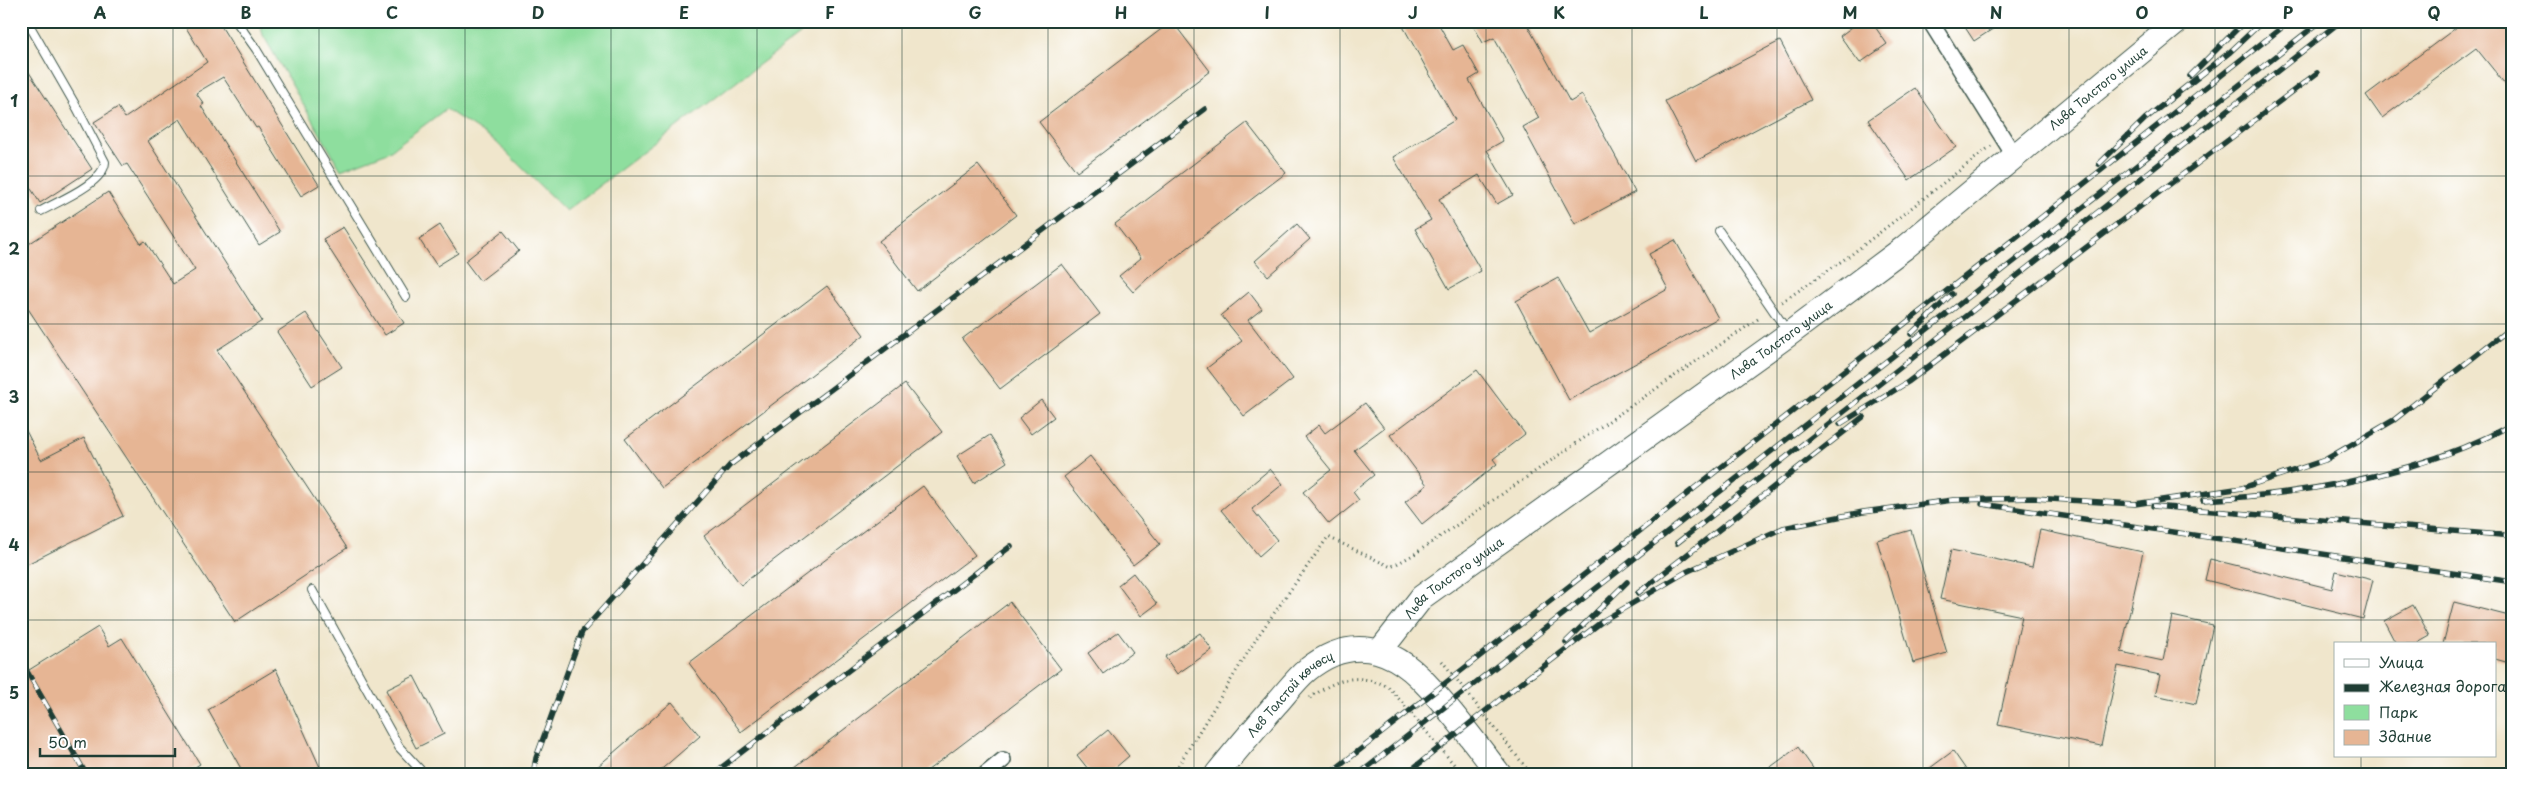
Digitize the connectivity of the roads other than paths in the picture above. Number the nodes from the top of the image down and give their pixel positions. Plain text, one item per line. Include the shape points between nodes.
1 (27, 21) edge
2 (236, 21) edge
3 (1930, 21) edge
4 (2178, 21) edge
5 (2015, 157) junction
6 (41, 211) dead end
7 (1718, 231) dead end
8 (406, 297) dead end
9 (1789, 334) junction
10 (312, 590) dead end
11 (1380, 650) junction
12 (1003, 760) dead end
13 (424, 774) edge
14 (986, 774) edge
15 (1217, 774) edge
16 (1499, 774) edge

1 - 6 lane via 105,162 98,178
2 - 8 lane
3 - 5 street
4 - 5 main road, Льва Толстого улица
5 - 9 main road, Льва Толстого улица via 1904,248
7 - 9 lane
9 - 11 main road, Льва Толстого улица via 1422,597
10 - 13 lane via 399,747
11 - 15 main road, Лев Толстой көчөсү via 1355,648 1334,652 1306,670
11 - 16 main road via 1404,664 1426,684
12 - 14 street

